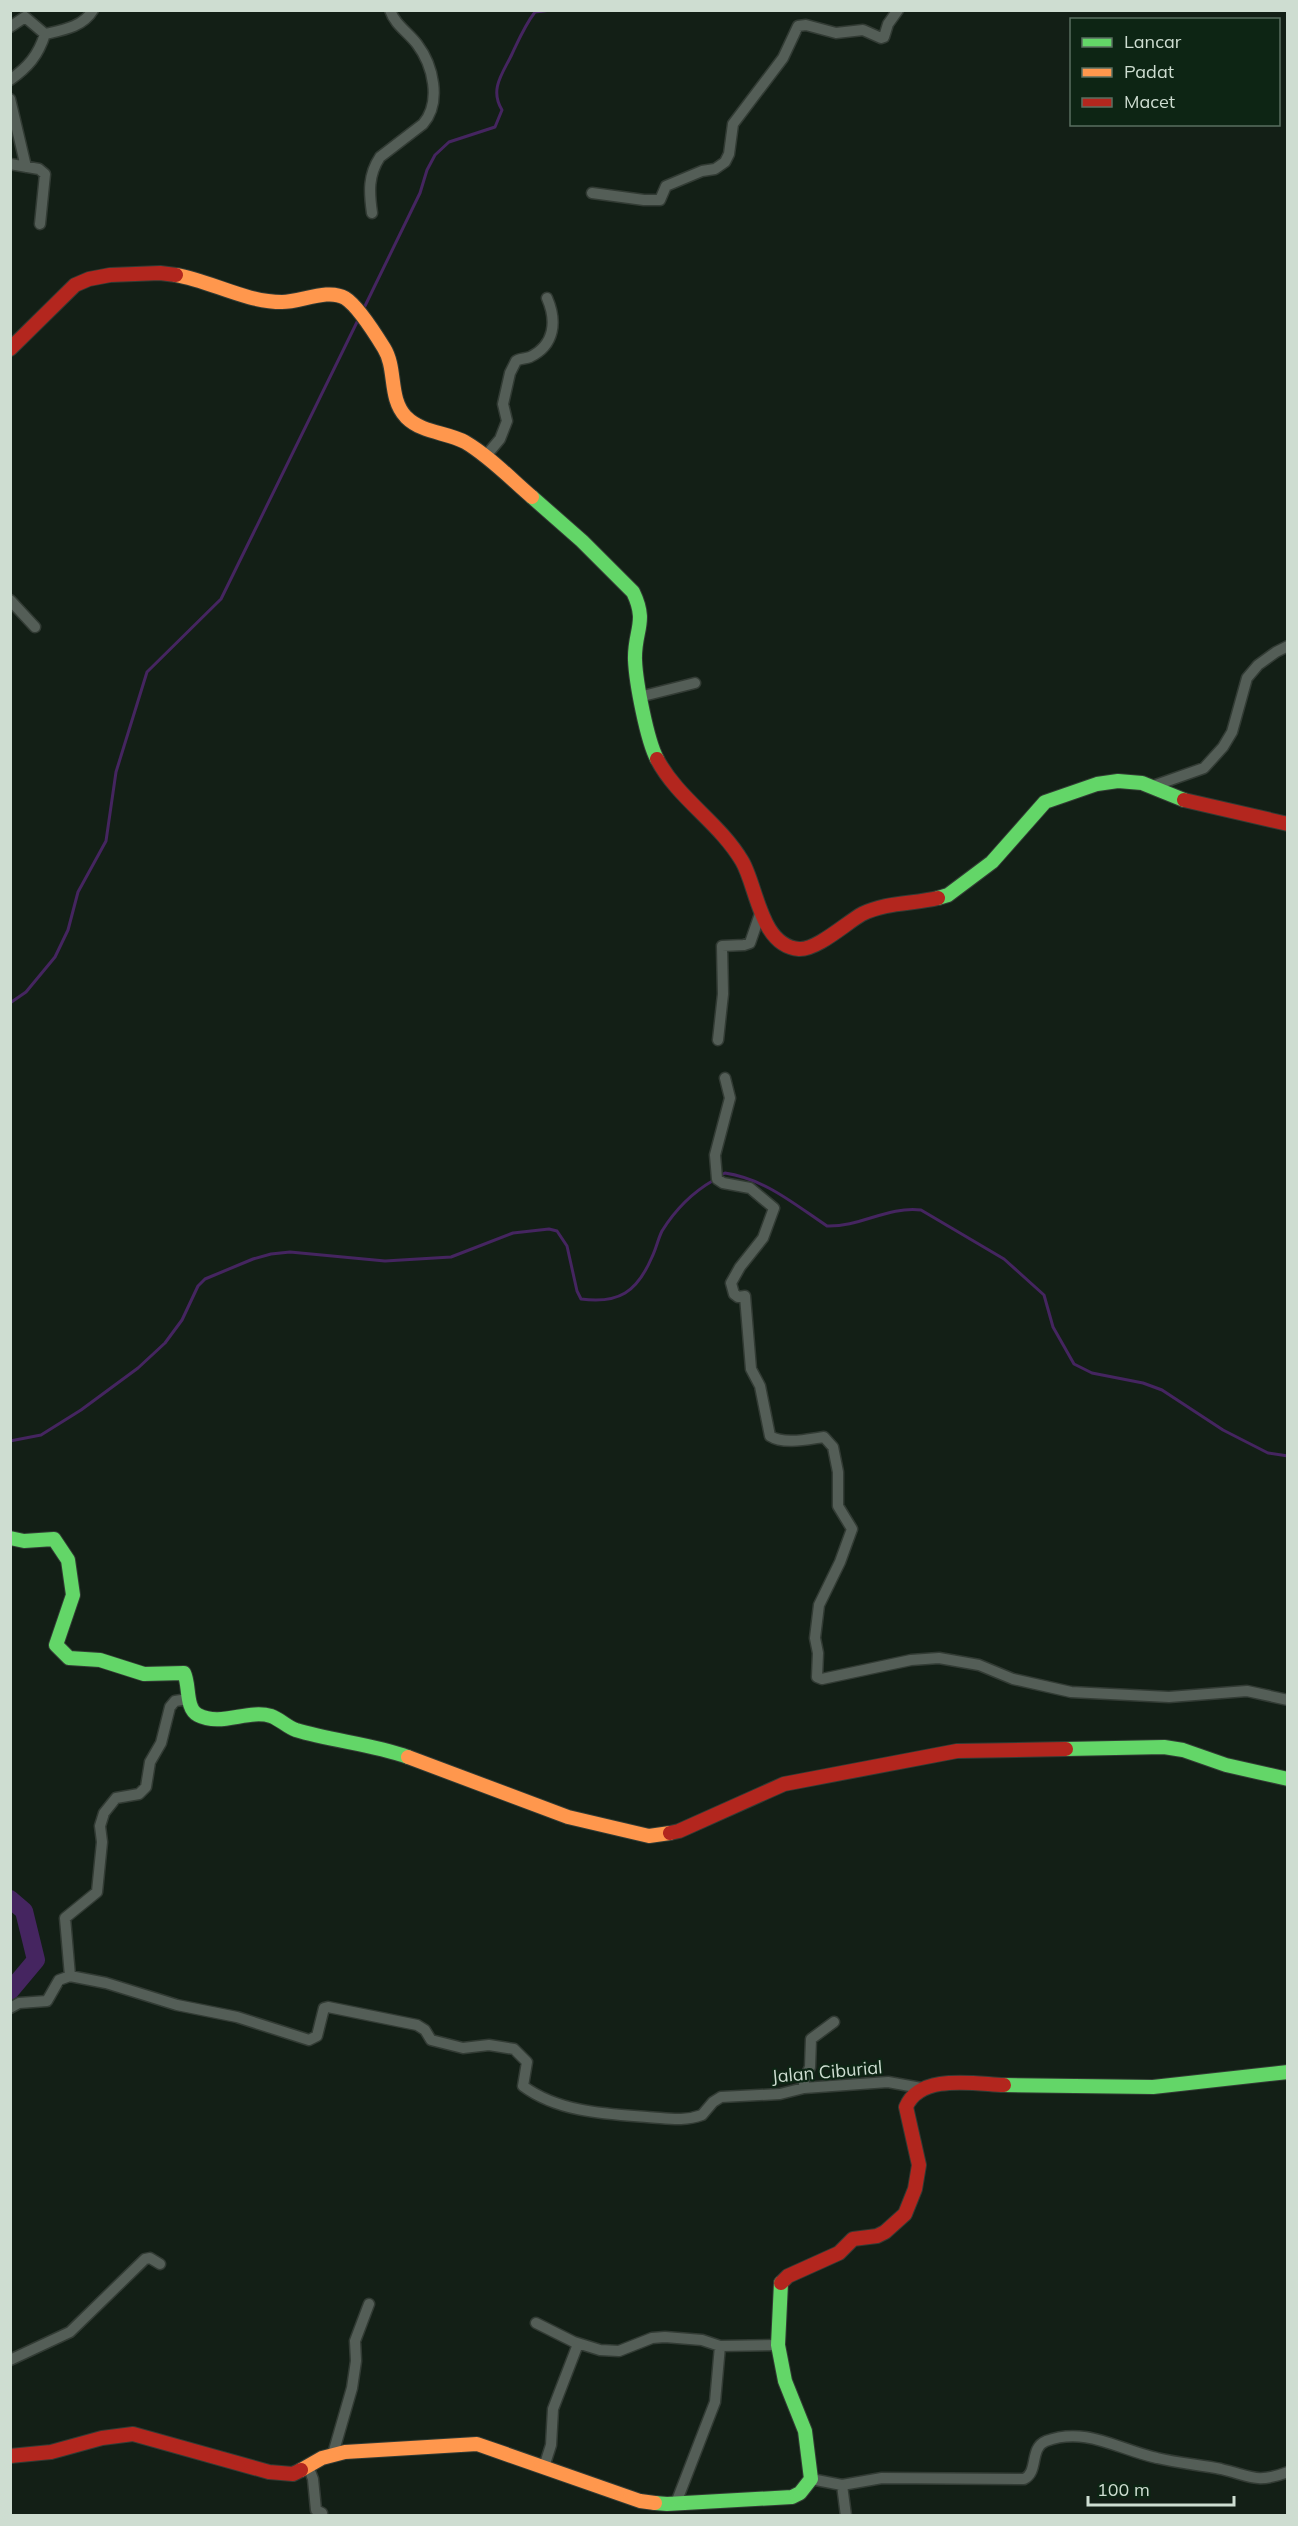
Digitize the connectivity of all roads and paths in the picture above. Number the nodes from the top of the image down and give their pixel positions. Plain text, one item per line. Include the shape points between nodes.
1 (93, 10) edge
2 (390, 10) edge
3 (898, 10) edge
4 (10, 27) edge
5 (45, 34) junction
6 (10, 80) edge
7 (10, 99) edge
8 (10, 164) edge
9 (26, 167) junction
10 (592, 193) dead end
11 (372, 213) dead end
12 (40, 224) dead end
13 (547, 298) dead end
14 (10, 350) edge
15 (485, 457) junction
16 (10, 600) edge
17 (35, 627) dead end
18 (1287, 646) edge
19 (695, 683) dead end
20 (643, 696) junction
21 (1153, 786) junction
22 (1287, 824) edge
23 (760, 914) junction
24 (718, 1040) dead end
25 (725, 1078) dead end
26 (10, 1538) edge
27 (188, 1699) junction
28 (1287, 1700) edge
29 (1287, 1779) edge
30 (70, 1976) junction
31 (10, 2008) edge
32 (834, 2022) dead end
33 (1287, 2072) edge
34 (804, 2088) junction
35 (921, 2088) junction
36 (160, 2264) dead end
37 (369, 2304) dead end
38 (536, 2323) dead end
39 (578, 2344) junction
40 (778, 2345) junction
41 (720, 2346) junction
42 (10, 2360) edge
43 (333, 2454) junction
44 (10, 2456) edge
45 (308, 2466) junction
46 (544, 2467) junction
47 (1287, 2472) edge
48 (811, 2479) junction
49 (842, 2485) junction
50 (676, 2503) junction
51 (322, 2514) dead end
52 (846, 2516) edge

1 - 5 street via 78,25
2 - 11 street via 425,57 434,98 423,124 380,157 369,187
3 - 10 street via 881,38 863,30 836,33 798,26 783,58 733,124 729,156 719,167 666,186 660,200
4 - 5 street via 25,17
5 - 6 street via 28,68
7 - 9 street
8 - 9 street
9 - 12 street via 45,174
13 - 15 street via 554,328 547,345 528,358 517,359 503,404 507,421 500,439
14 - 15 street via 75,285 89,279 173,274 228,292 280,302 333,294 344,297 357,310 386,351 396,400 406,417 422,428 464,442
15 - 20 street via 582,541 633,592 642,621 635,657
16 - 17 street
18 - 21 street via 1258,665 1247,678 1232,732 1204,768
19 - 20 street
20 - 23 street via 656,759 741,859
21 - 22 street via 1194,804
21 - 23 street via 1111,782 1045,802 993,862 957,890 940,898 895,903 873,910 806,948 782,943
23 - 24 street via 750,943 722,946 723,994
25 - 28 street via 730,1098 715,1155 717,1179 750,1188 774,1208 763,1238 731,1283 734,1294 745,1296 752,1372 760,1386 770,1436 791,1440 824,1437 831,1442 838,1472 838,1506 852,1529 819,1605 815,1638 817,1677 939,1658 979,1665 1022,1682 1071,1692 1169,1696 1247,1691
26 - 27 street via 54,1539 68,1558 73,1596 56,1645 66,1656 100,1660 144,1674 184,1673
27 - 29 street via 192,1710 200,1716 271,1716 293,1729 397,1753 589,1823 649,1836 679,1831 784,1784 957,1752 1164,1747
27 - 30 street via 175,1701 170,1707 150,1762 146,1787 140,1794 118,1797 104,1813 99,1829 102,1842 97,1892 65,1918
30 - 31 street via 59,1980 47,2001 19,2003
30 - 34 street, Jalan Ciburial via 177,2006 237,2017 308,2040 316,2036 324,2008 328,2007 417,2025 431,2040 461,2048 489,2045 514,2049 527,2060 524,2086 544,2099 594,2112 677,2121 702,2115 717,2098 780,2094
32 - 34 street via 811,2039
33 - 35 street via 1153,2087 949,2084
34 - 35 street, Jalan Ciburial via 888,2082
35 - 40 street via 906,2107 919,2165 910,2204 899,2221 885,2232 853,2240 839,2253 788,2276 780,2284
36 - 42 street via 146,2258 70,2332
37 - 43 street via 355,2341 352,2388
38 - 39 street
39 - 41 street via 620,2350 665,2337 702,2340
39 - 46 street via 553,2409 551,2445
40 - 41 street
40 - 48 street via 785,2381 805,2431
41 - 50 street via 715,2402
43 - 45 street
43 - 46 street via 477,2444
44 - 45 street via 51,2452 133,2434 269,2472 289,2475
45 - 51 street via 314,2479 316,2510
46 - 50 street via 630,2499
47 - 49 street via 1265,2480 1255,2479 1153,2458 1085,2435 1043,2442 1030,2474 1024,2479 882,2478
48 - 49 street
48 - 50 street via 800,2493 788,2498
49 - 52 street

